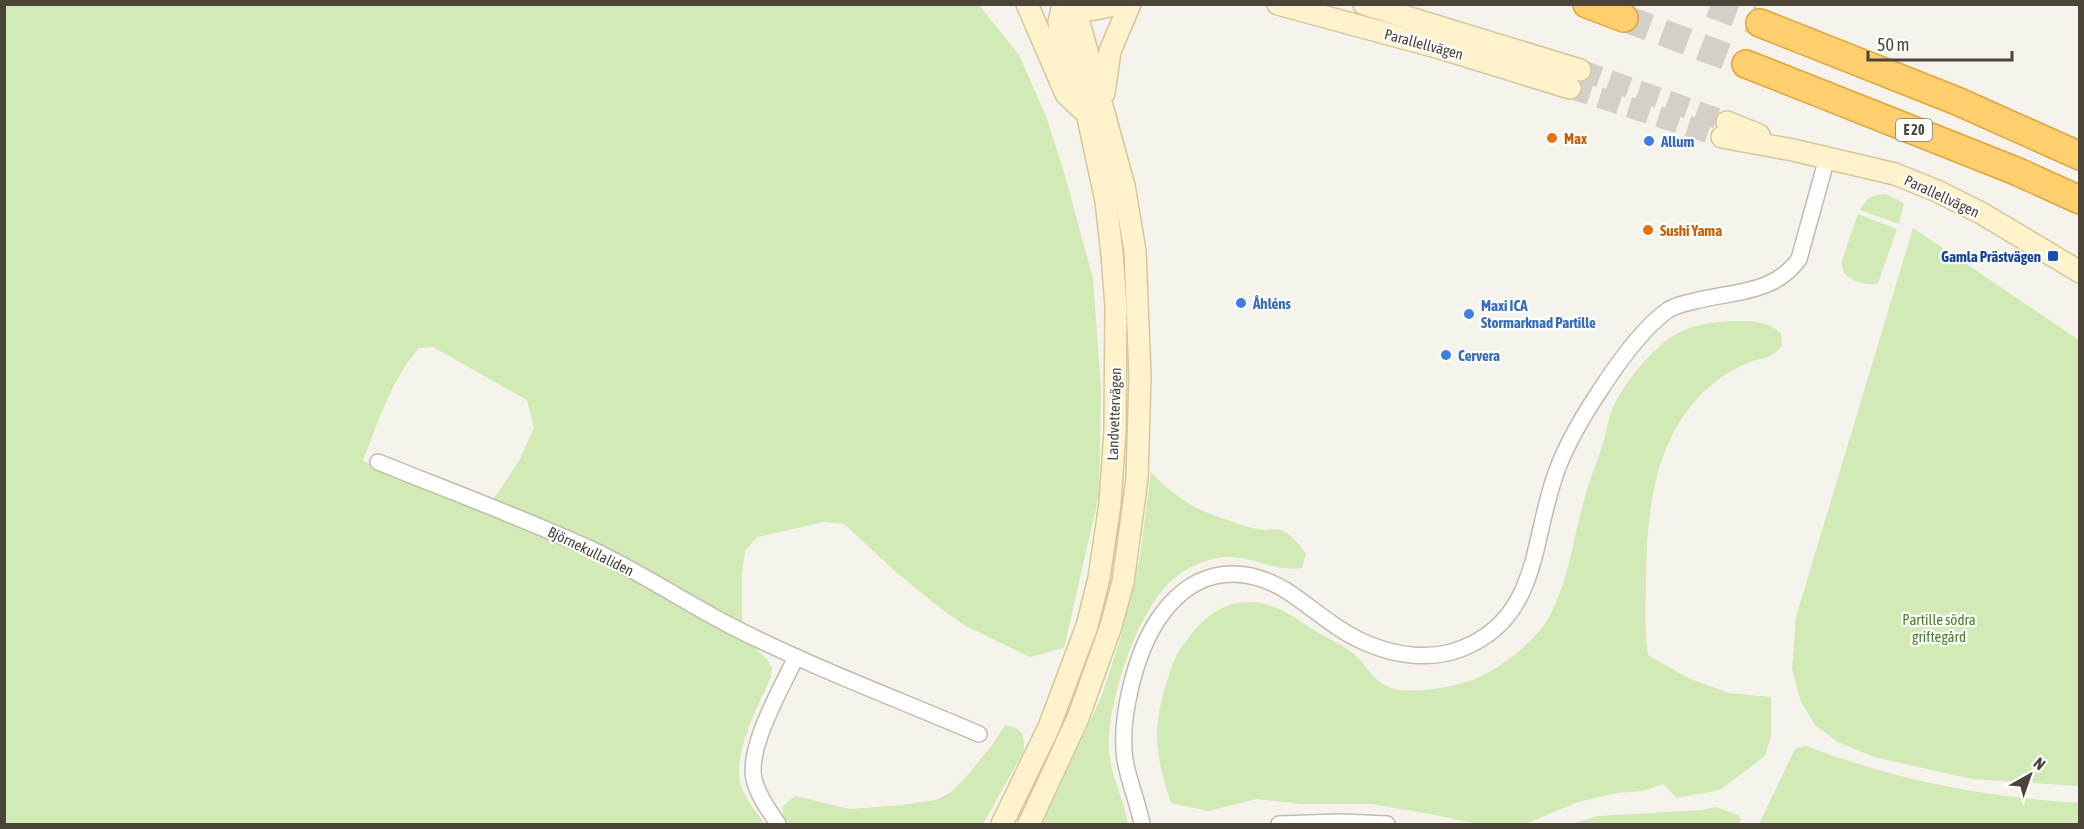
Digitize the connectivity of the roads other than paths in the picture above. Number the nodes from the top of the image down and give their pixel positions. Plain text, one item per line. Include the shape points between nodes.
1 (1027, 4) edge
2 (1117, 4) edge
3 (1130, 4) edge
4 (1278, 4) edge
5 (1364, 4) edge
6 (1587, 4) edge
7 (1068, 6) edge
8 (1624, 18) tunnel mouth
9 (1760, 23) tunnel mouth
10 (1746, 64) tunnel mouth
11 (1095, 109) junction
12 (1724, 129) tunnel mouth
13 (2079, 156) edge
14 (1827, 158) junction
15 (2079, 200) edge
16 (2079, 272) edge
17 (378, 462) dead end
18 (796, 657) junction
19 (979, 734) dead end
20 (778, 825) edge
21 (1002, 825) edge
22 (1029, 825) edge
23 (1142, 825) edge
24 (1280, 825) edge
25 (1387, 825) edge

1 - 11 street via 1066,94
2 - 7 street via 1088,11
3 - 11 street via 1110,51
4 - 5 street, Parallellvägen via 1575,79
6 - 8 highway
7 - 11 street, Landvettervägen
9 - 13 highway via 1957,101
10 - 15 highway, E 20 via 2016,171
11 - 21 street, Landvettervägen via 1116,306 1110,504 1087,626 1048,726
11 - 22 street, Landvettervägen via 1124,186 1135,250 1140,376 1137,479 1123,582 1111,626 1078,718
12 - 14 street, Parallellvägen
14 - 16 street, Parallellvägen via 1895,174 1937,191
14 - 23 street via 1799,259 1790,272 1774,283 1668,310 1650,326 1605,382 1555,475 1528,583 1503,622 1483,638 1462,649 1435,655 1389,651 1363,643 1285,590 1244,575 1203,579 1176,596 1145,645 1125,711 1125,761
17 - 18 street, Björnekullaliden via 595,551
18 - 19 street, Björnekullaliden
18 - 20 street via 764,725 752,766 758,794
24 - 25 street

